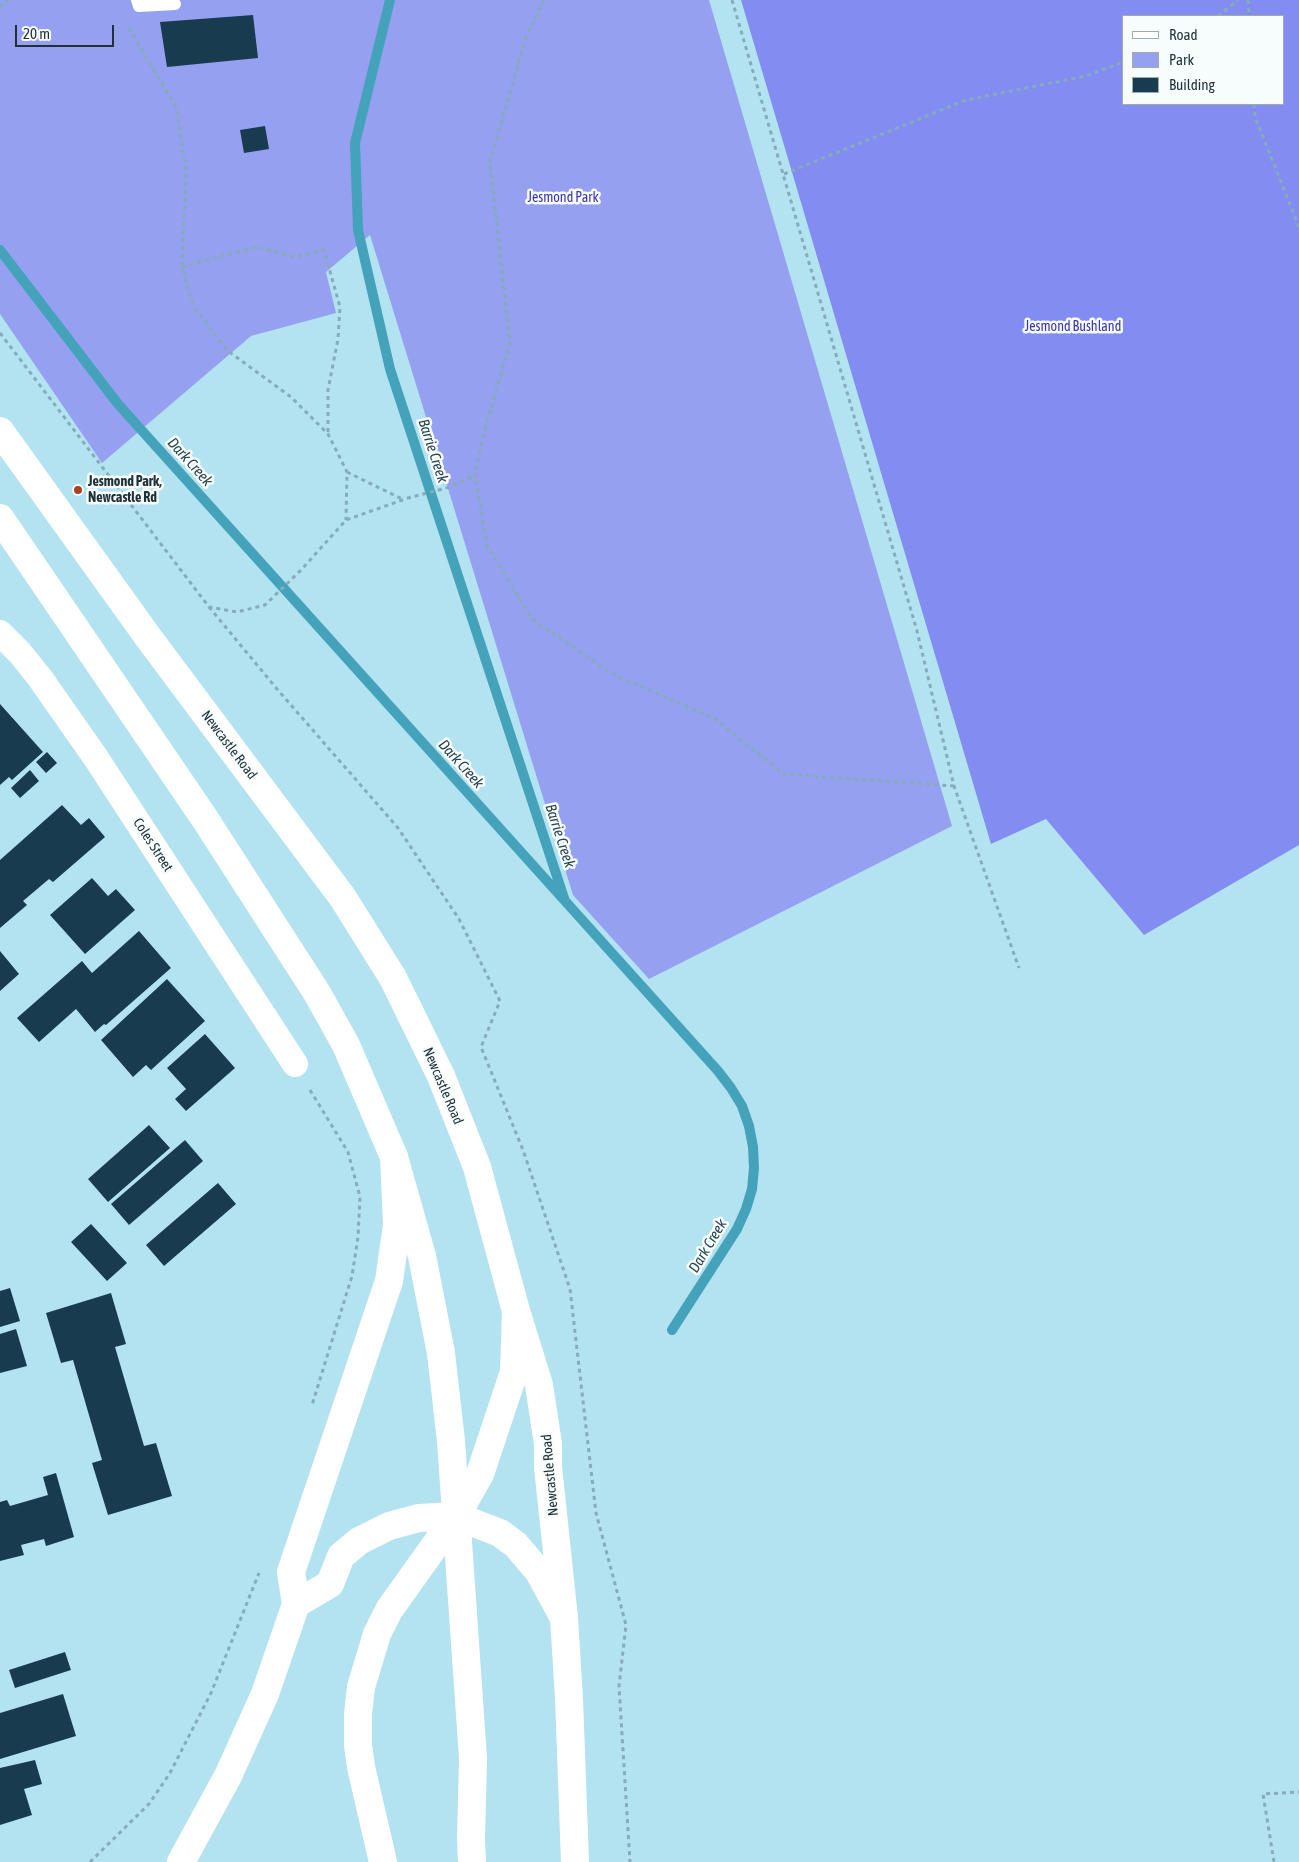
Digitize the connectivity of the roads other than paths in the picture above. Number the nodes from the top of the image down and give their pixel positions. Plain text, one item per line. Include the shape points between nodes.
1 (137, 0) edge
2 (174, 4) dead end
3 (0, 431) edge
4 (0, 518) edge
5 (0, 633) edge
6 (295, 1064) road end
7 (394, 1156) junction
8 (516, 1311) junction
9 (456, 1516) junction
10 (296, 1604) junction
11 (564, 1618) junction
12 (182, 1862) edge
13 (383, 1862) edge
14 (472, 1862) edge
15 (575, 1862) edge

1 - 2 lane via 139,6
3 - 8 highway, Newcastle Road via 148,637 343,898 393,978 441,1076 477,1168
4 - 7 highway via 205,819 317,993 346,1044
5 - 6 street, Coles Street via 35,672 96,758
7 - 9 highway via 422,1256 441,1354
7 - 10 highway via 397,1225 389,1281 292,1572
8 - 9 highway via 514,1372 480,1474
8 - 11 highway, Newcastle Road via 539,1385 548,1444
9 - 10 highway via 419,1518 389,1526 359,1541 341,1556 330,1584
9 - 11 highway via 500,1533 516,1545 539,1572
9 - 13 highway via 389,1610 376,1634 361,1687 358,1745
9 - 14 highway via 473,1758
10 - 12 highway via 261,1702 228,1776
11 - 15 highway, Newcastle Road

